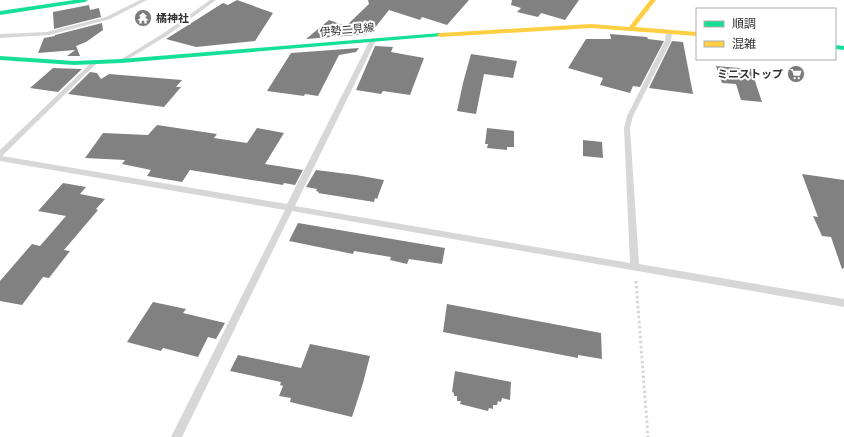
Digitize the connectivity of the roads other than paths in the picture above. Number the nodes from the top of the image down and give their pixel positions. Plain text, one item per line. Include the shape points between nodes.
1 (85, 0) edge
2 (144, 0) edge
3 (214, 0) edge
4 (652, 0) edge
5 (0, 13) edge
6 (630, 28) junction
7 (669, 32) junction
8 (696, 34) edge
9 (0, 36) edge
10 (373, 40) junction
11 (0, 58) edge
12 (121, 61) junction
13 (95, 62) junction
14 (0, 154) edge
15 (0, 158) edge
16 (288, 209) junction
17 (635, 267) junction
18 (844, 303) edge
19 (176, 437) edge

1 - 5 main road
2 - 9 lane via 108,18 47,34
3 - 12 lane via 160,38
4 - 6 main road
6 - 7 main road, 伊勢二見線
6 - 10 main road, 伊勢二見線 via 555,27
7 - 8 main road, 伊勢二見線
7 - 17 lane via 668,41 630,116 627,128
10 - 12 main road, 伊勢二見線
10 - 16 lane
11 - 13 main road, 伊勢二見線
12 - 13 main road, 伊勢二見線
13 - 14 lane
15 - 16 lane
16 - 17 lane
16 - 19 lane
17 - 18 lane

